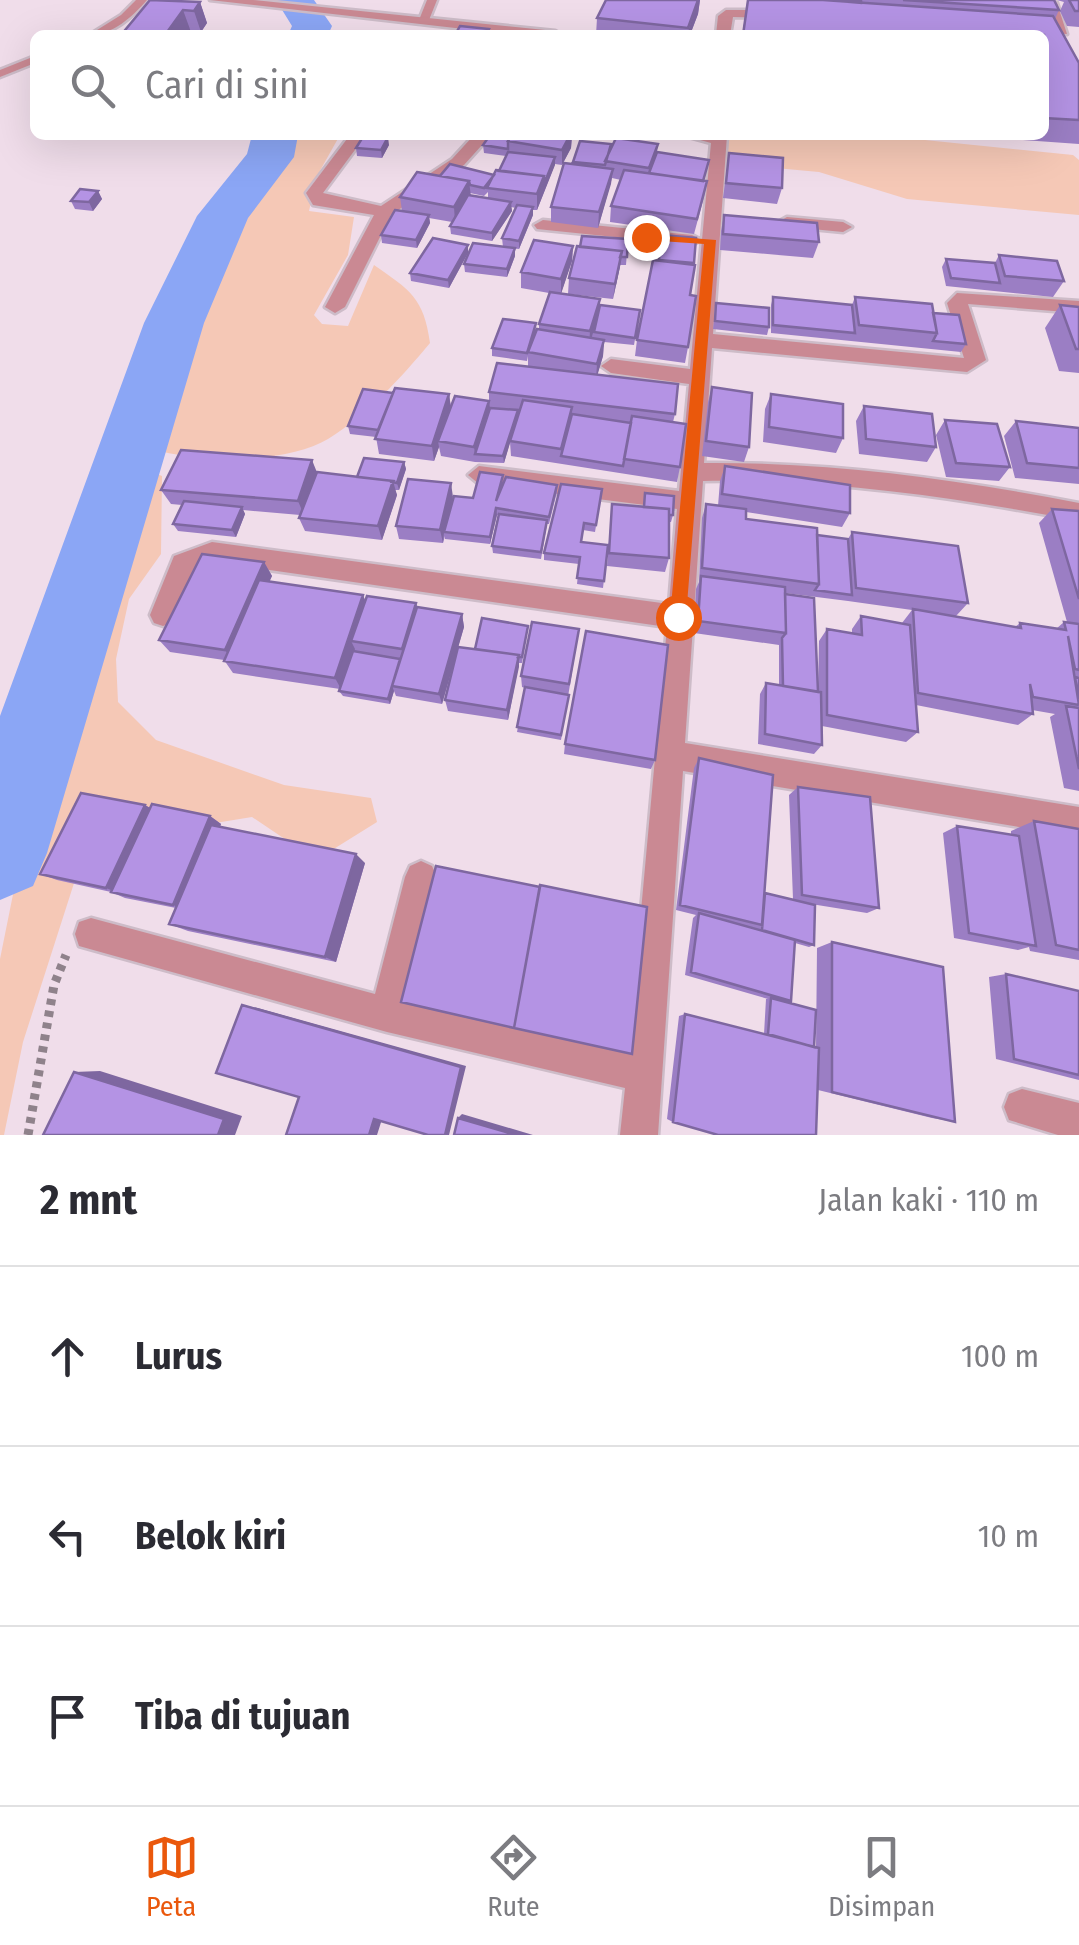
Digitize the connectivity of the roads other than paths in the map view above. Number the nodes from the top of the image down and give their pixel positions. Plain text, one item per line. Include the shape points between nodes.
1 (142, 0) edge
2 (216, 0) edge
3 (432, 0) edge
4 (1032, 2) edge
5 (792, 15) edge
6 (424, 20) junction
7 (1004, 28) edge
8 (441, 29) edge
9 (103, 30) edge
10 (724, 30) edge
11 (1043, 30) edge
12 (1049, 30) edge
13 (30, 61) edge
14 (0, 74) edge
15 (354, 140) edge
16 (478, 140) edge
17 (719, 140) edge
18 (384, 212) junction
19 (767, 220) edge
20 (543, 225) dead end
21 (718, 225) junction
22 (843, 227) dead end
23 (1079, 306) edge
24 (335, 307) dead end
25 (702, 340) junction
26 (611, 366) dead end
27 (699, 378) junction
28 (691, 472) junction
29 (479, 475) edge
30 (688, 501) junction
31 (1079, 512) edge
32 (163, 615) dead end
33 (678, 617) junction
34 (667, 754) junction
35 (1079, 822) edge
36 (421, 877) dead end
37 (91, 934) road end
38 (388, 1014) junction
39 (644, 1076) junction
40 (1022, 1107) dead end
41 (1079, 1122) edge
42 (639, 1135) edge

1 - 9 lane
2 - 6 street
3 - 6 lane
4 - 12 street via 1058,4 1062,31
5 - 10 street via 732,12
6 - 8 street
7 - 11 street
13 - 14 lane
15 - 18 street via 314,194
16 - 18 street via 458,162
17 - 21 street
18 - 24 street
19 - 22 street
20 - 21 street
21 - 25 street
23 - 25 street via 964,296 957,303 976,360 967,364
25 - 27 street
26 - 27 street
27 - 28 street
28 - 30 street
28 - 31 street via 867,478 963,488
29 - 30 street
30 - 33 street
32 - 33 street via 183,563 212,552
33 - 34 street
34 - 35 street
34 - 39 street
36 - 38 street
37 - 38 street
38 - 39 street
39 - 42 street
40 - 41 street

